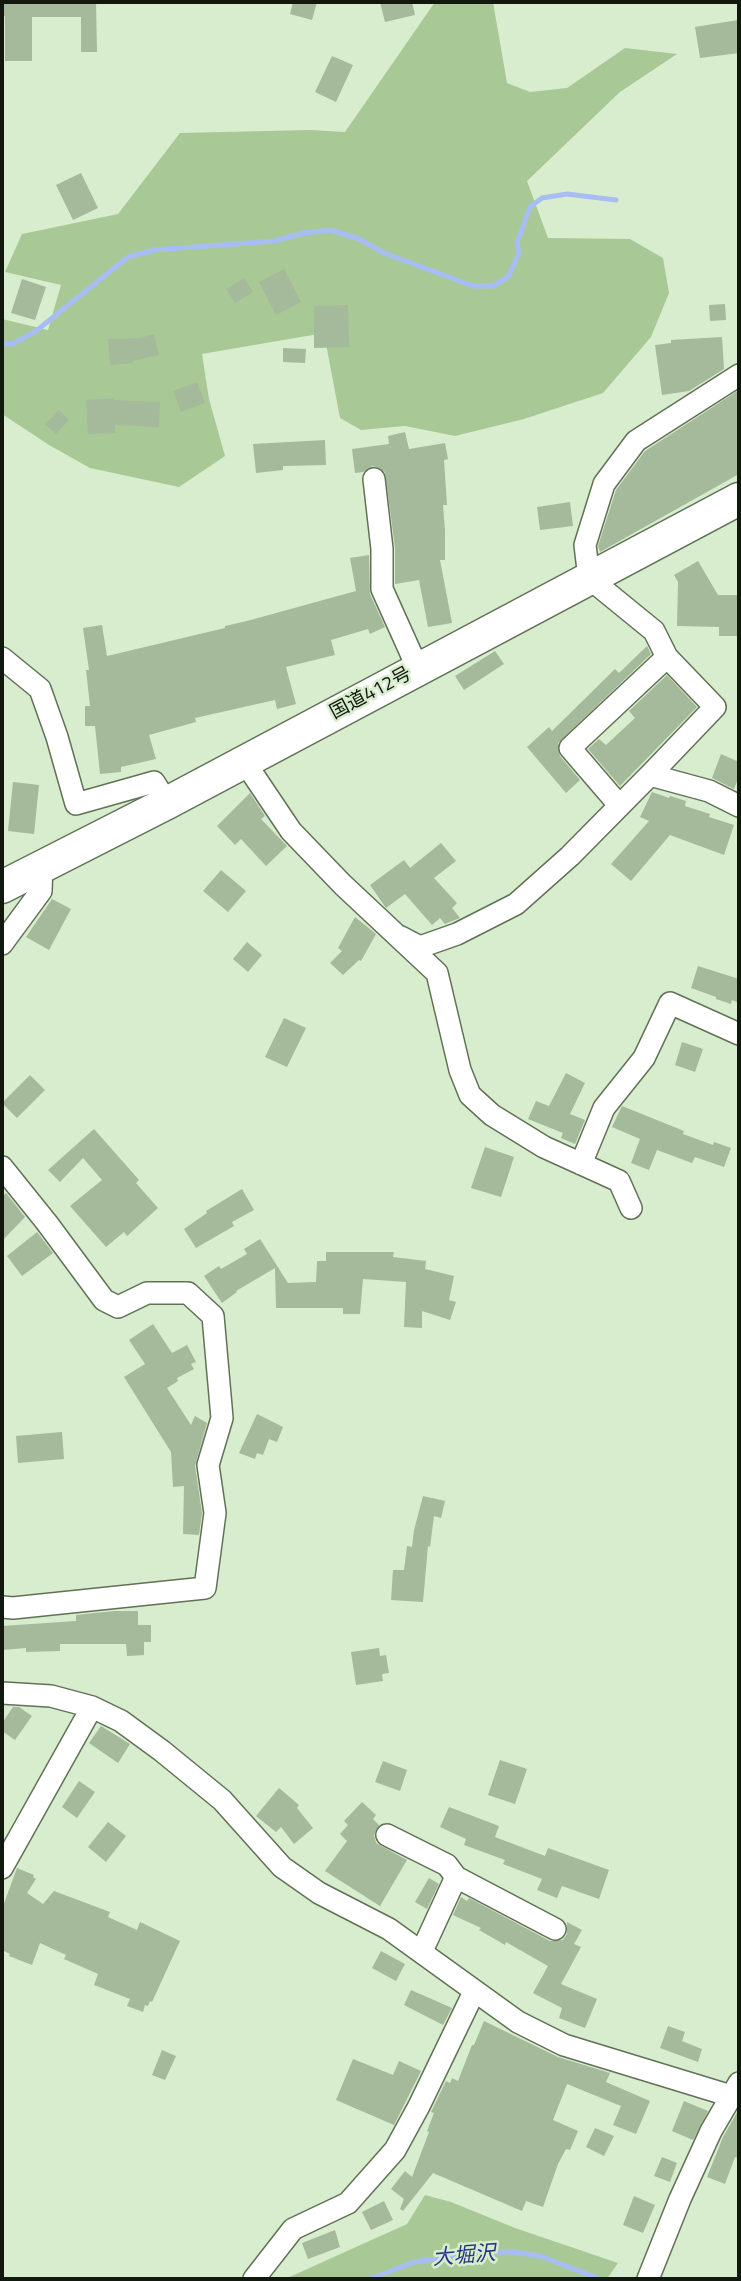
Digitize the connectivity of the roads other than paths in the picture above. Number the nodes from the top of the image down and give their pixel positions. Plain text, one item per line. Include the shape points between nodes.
1 (739, 375) edge
2 (373, 479) dead end
3 (739, 499) edge
4 (589, 578) junction
5 (667, 657) junction
6 (2, 658) edge
7 (418, 669) junction
8 (244, 761) junction
9 (650, 775) junction
10 (167, 803) junction
11 (620, 805) junction
12 (739, 806) edge
13 (42, 866) junction
14 (2, 887) edge
15 (397, 935) junction
16 (2, 944) edge
17 (739, 1034) edge
18 (581, 1164) junction
19 (2, 1167) edge
20 (631, 1208) dead end
21 (2, 1607) edge
22 (2, 1693) edge
23 (92, 1707) junction
24 (387, 1835) dead end
25 (2, 1868) edge
26 (456, 1877) junction
27 (555, 1929) dead end
28 (422, 1951) junction
29 (474, 1992) junction
30 (735, 2090) edge
31 (254, 2279) edge
32 (648, 2279) edge

1 - 4 street via 636,441 604,484 585,545
2 - 7 street via 382,589
3 - 4 highway, 国道412号
4 - 5 street via 654,631
4 - 7 highway, 国道412号
5 - 9 street via 715,707
5 - 11 street via 570,748
6 - 10 street via 40,689 76,804 154,782
7 - 8 highway, 国道412号
8 - 10 highway, 国道412号
8 - 15 street via 291,831
9 - 11 street
9 - 12 street via 709,791
10 - 13 highway, 国道412号
11 - 15 street via 516,904 420,947
13 - 14 highway, 国道412号
13 - 16 street via 41,891
15 - 18 street via 436,973 470,1094 492,1115
17 - 18 street via 670,1003 644,1058 604,1108
18 - 20 street via 619,1181
19 - 21 street via 104,1300 118,1307 148,1293 188,1293 213,1316 222,1418 208,1465 215,1513 205,1588
22 - 23 street via 51,1696
23 - 25 street
23 - 28 street via 121,1721 222,1800 282,1867
24 - 26 street via 447,1865
26 - 27 street
26 - 28 street
28 - 29 street
29 - 30 street via 518,2022 564,2045
29 - 31 street via 395,2150 348,2203 293,2229
30 - 32 street via 711,2131

